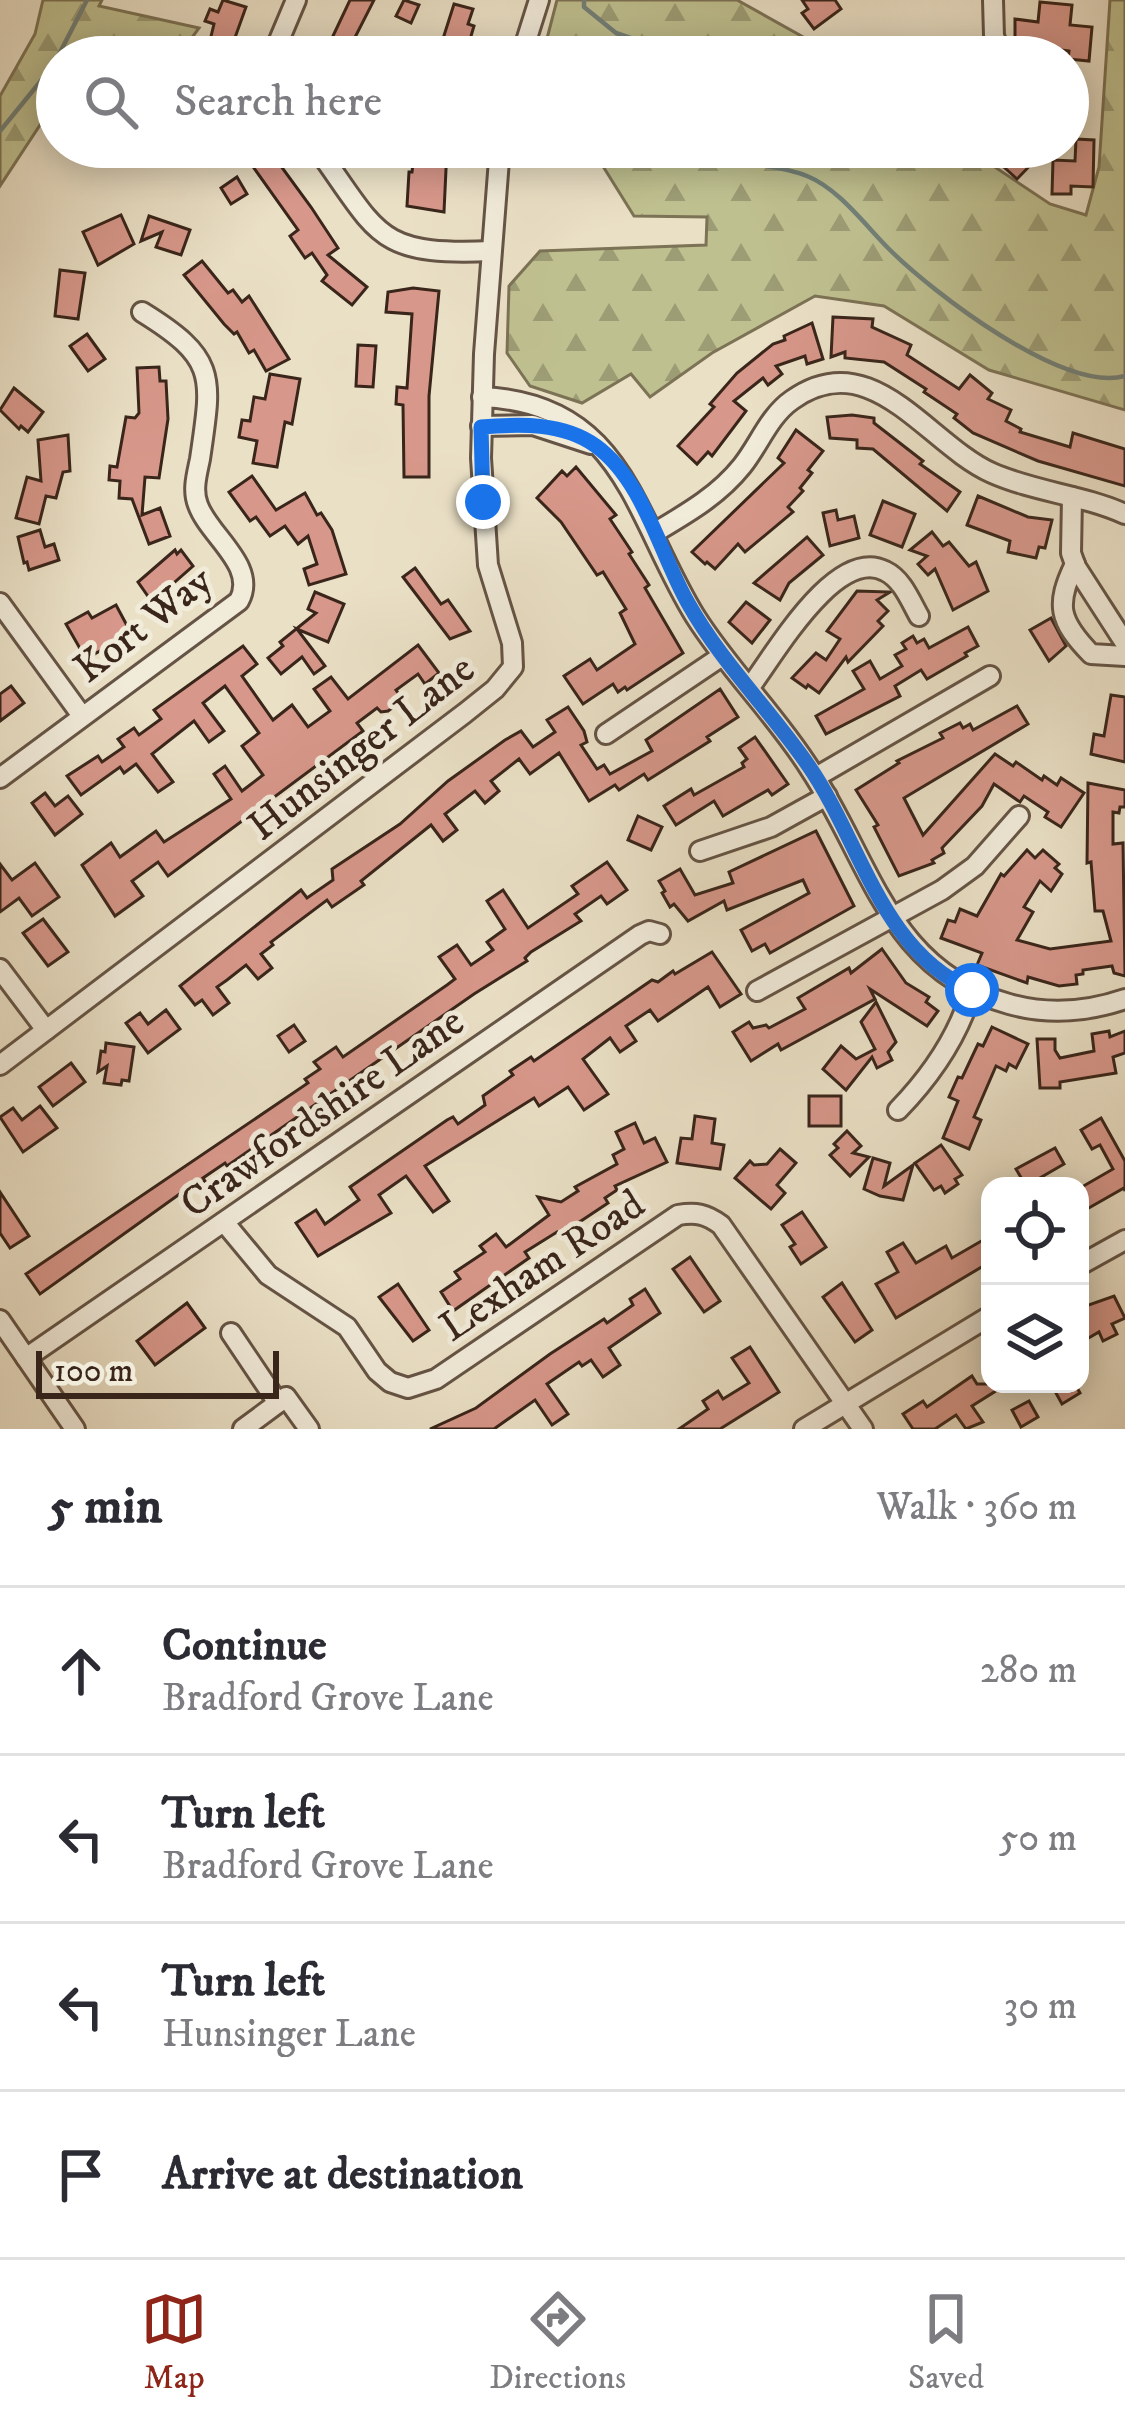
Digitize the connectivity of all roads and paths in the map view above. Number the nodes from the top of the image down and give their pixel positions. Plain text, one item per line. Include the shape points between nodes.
1 (296, 0) edge
2 (539, 0) edge
3 (993, 0) edge
4 (281, 36) edge
5 (528, 36) edge
6 (994, 36) edge
7 (331, 168) edge
8 (498, 168) edge
9 (491, 251) junction
10 (142, 312) dead end
11 (482, 398) junction
12 (481, 427) junction
13 (595, 446) junction
14 (1072, 497) junction
15 (1125, 514) edge
16 (654, 533) junction
17 (1075, 564) junction
18 (0, 603) edge
19 (919, 616) dead end
20 (1125, 644) edge
21 (722, 656) junction
22 (1125, 656) edge
23 (989, 676) dead end
24 (750, 687) junction
25 (82, 716) junction
26 (606, 734) dead end
27 (816, 777) junction
28 (0, 778) edge
29 (826, 796) junction
30 (1019, 816) dead end
31 (700, 851) dead end
32 (890, 916) junction
33 (660, 934) dead end
34 (0, 969) edge
35 (972, 990) junction
36 (757, 991) dead end
37 (1125, 999) edge
38 (46, 1030) junction
39 (0, 1064) edge
40 (898, 1110) dead end
41 (224, 1222) junction
42 (1125, 1240) edge
43 (1089, 1260) edge
44 (0, 1320) edge
45 (981, 1321) edge
46 (231, 1333) dead end
47 (26, 1358) junction
48 (278, 1402) junction
49 (845, 1403) junction
50 (74, 1429) edge
51 (243, 1429) edge
52 (308, 1429) edge
53 (804, 1429) edge
54 (863, 1429) edge

1 - 4 street
2 - 5 street
3 - 6 street
7 - 9 street via 387,239 424,251
8 - 9 street, Hunsinger Lane
9 - 11 street, Hunsinger Lane
10 - 25 street, Kort Way via 183,338 207,378 196,502 245,580 239,601
11 - 12 street, Hunsinger Lane
11 - 13 street via 556,411
12 - 13 street via 533,425
12 - 38 street, Hunsinger Lane via 488,565 514,660 506,678
13 - 16 street
14 - 15 street
14 - 16 street via 993,473 888,395 843,383 792,400 715,494
14 - 17 street
16 - 21 street
17 - 20 street
17 - 22 street via 1060,594 1062,610 1091,655
18 - 25 street
19 - 24 street via 884,570 848,570
21 - 24 street
21 - 26 street
23 - 27 street
24 - 27 street
25 - 28 street, Kort Way
27 - 29 street
29 - 31 street
29 - 32 street
30 - 32 street via 975,866
32 - 35 street via 927,961
32 - 36 street
33 - 41 street, Crawfordshire Lane via 640,934
34 - 38 street
35 - 37 street via 1041,1011
35 - 40 street via 947,1050
38 - 39 street, Hunsinger Lane
41 - 47 street, Crawfordshire Lane
41 - 49 street, Lexham Road via 268,1275 334,1316 377,1371 408,1388 436,1379 656,1228 697,1213 721,1225
42 - 43 street
44 - 47 street
45 - 49 street
46 - 48 street
47 - 50 street
48 - 51 street
48 - 52 street via 286,1397
49 - 53 street
49 - 54 street, Lexham Road

